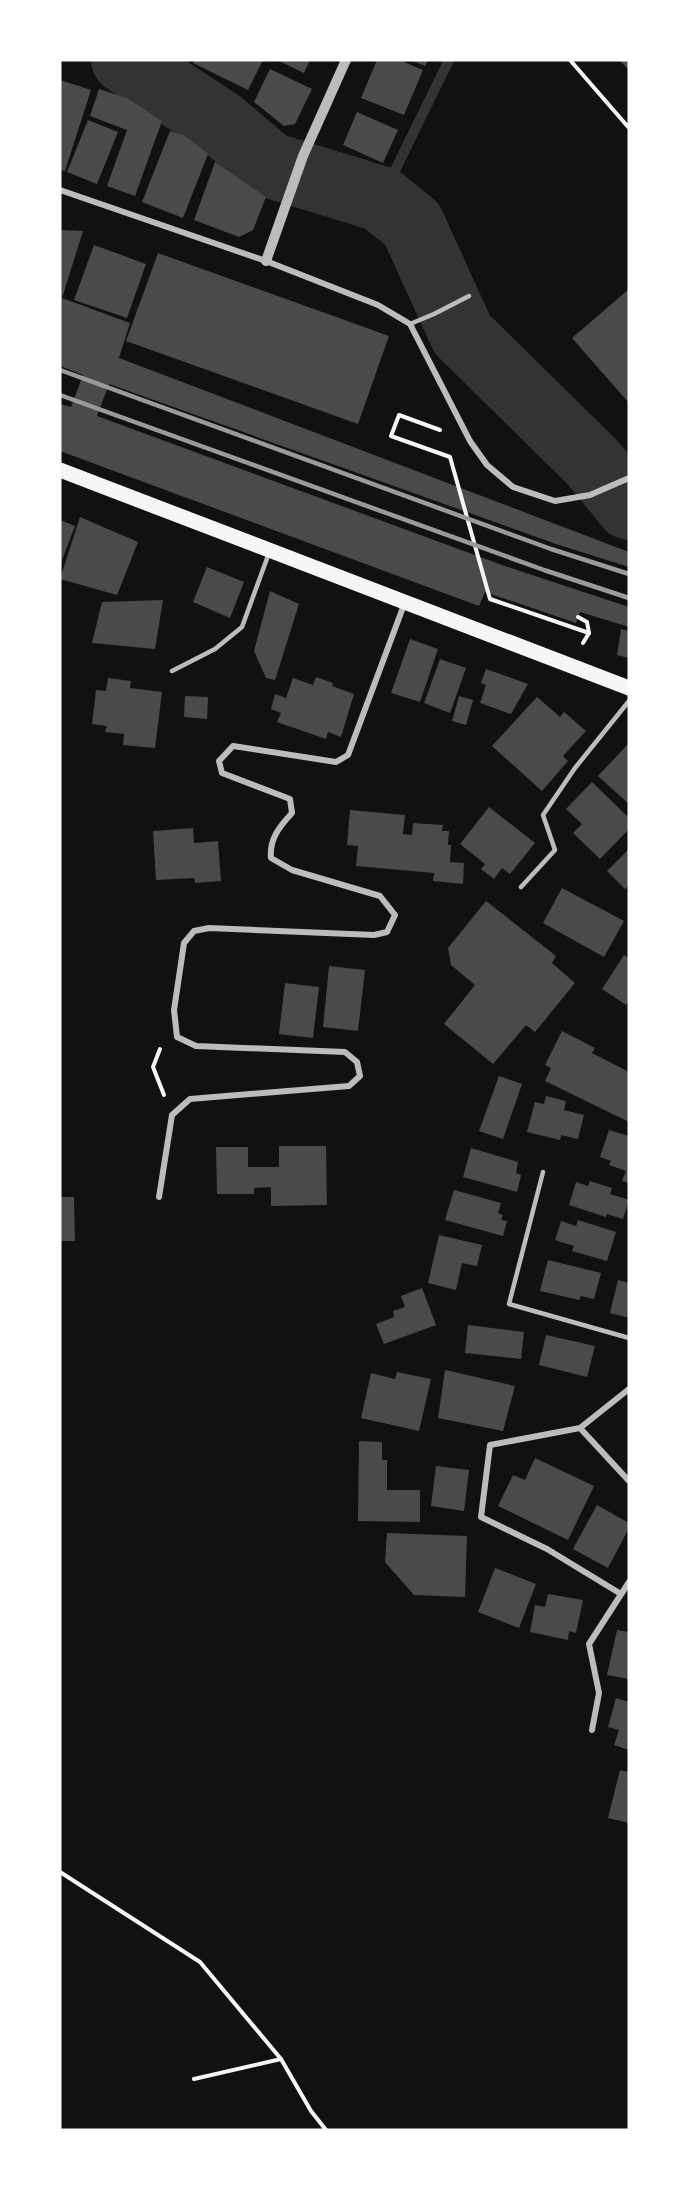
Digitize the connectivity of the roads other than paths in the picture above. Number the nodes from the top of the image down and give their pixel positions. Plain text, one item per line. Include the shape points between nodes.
1 (346, 60) edge
2 (60, 190) edge
3 (266, 261) junction
4 (469, 296) dead end
5 (410, 324) junction
6 (60, 470) edge
7 (629, 478) edge
8 (270, 550) junction
9 (405, 602) junction
10 (172, 671) dead end
11 (629, 688) edge
12 (629, 701) edge
13 (521, 887) dead end
14 (543, 1172) dead end
15 (159, 1197) dead end
16 (629, 1338) edge
17 (629, 1389) edge
18 (580, 1428) junction
19 (629, 1481) edge
20 (629, 1582) edge
21 (621, 1594) junction
22 (592, 1730) dead end

1 - 3 street via 303,156
2 - 3 street
3 - 5 street via 378,305
4 - 5 lane
5 - 7 street via 470,441 487,465 513,487 555,501 590,495
6 - 8 main road
8 - 9 main road
8 - 10 lane via 242,627 215,649
9 - 11 main road
9 - 15 street via 348,755 336,762 233,746 219,761 222,773 290,799 292,813 270,845 271,858 292,870 380,897 395,915 387,932 374,935 209,928 194,931 184,943 174,1010 177,1037 196,1046 345,1052 357,1062 360,1076 349,1086 190,1099 172,1115
12 - 13 lane via 543,814 555,849
14 - 16 lane via 509,1304
17 - 18 street
18 - 19 street
18 - 21 street via 490,1445 481,1517 547,1549
20 - 21 street
21 - 22 street via 589,1644 598,1693

